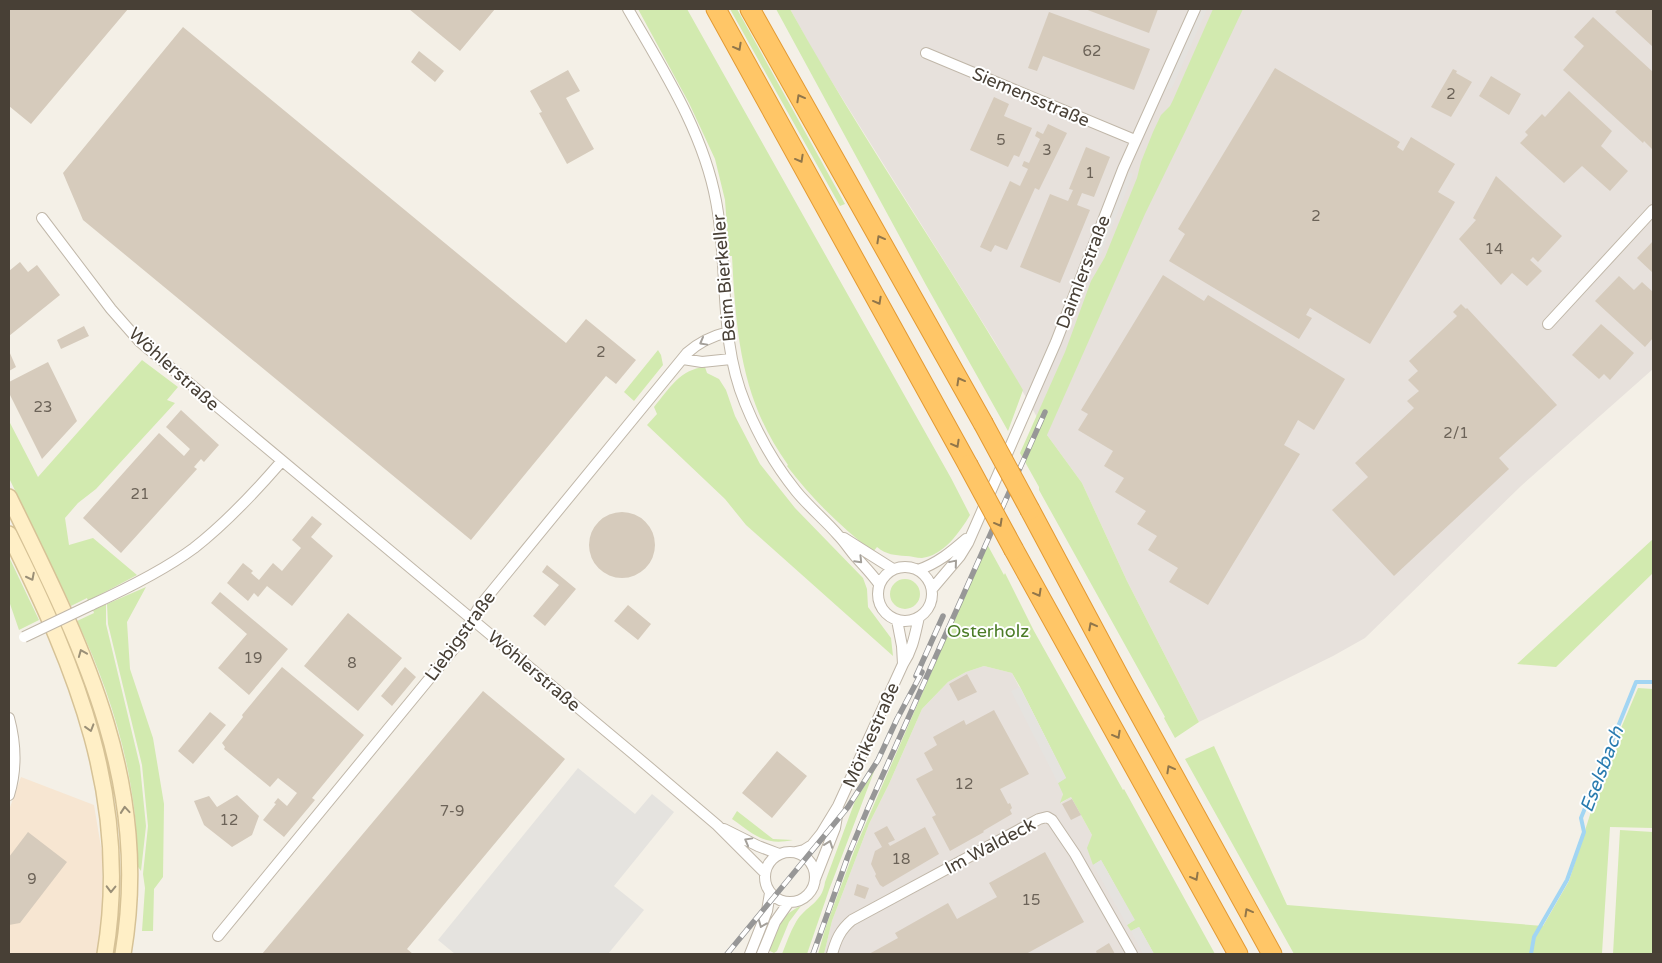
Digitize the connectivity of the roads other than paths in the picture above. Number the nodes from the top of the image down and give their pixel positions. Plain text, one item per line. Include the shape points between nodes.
1 (628, 9) edge
2 (716, 9) edge
3 (750, 9) edge
4 (1195, 9) edge
5 (926, 53) dead end
6 (1135, 140) junction
7 (1653, 210) edge
8 (42, 218) dead end
9 (1548, 324) dead end
10 (728, 332) junction
11 (683, 359) junction
12 (731, 359) junction
13 (281, 462) junction
14 (9, 497) edge
15 (9, 534) edge
16 (838, 535) junction
17 (971, 535) junction
18 (893, 569) junction
19 (918, 570) junction
20 (879, 584) junction
21 (932, 589) junction
22 (919, 617) junction
23 (472, 619) junction
24 (897, 620) junction
25 (21, 635) dead end
26 (903, 664) junction
27 (9, 718) edge
28 (9, 795) edge
29 (838, 806) junction
30 (717, 825) junction
31 (796, 852) junction
32 (779, 854) junction
33 (765, 873) junction
34 (814, 880) junction
35 (770, 893) junction
36 (789, 902) junction
37 (218, 936) dead end
38 (106, 954) edge
39 (123, 954) edge
40 (750, 954) edge
41 (762, 954) edge
42 (832, 954) edge
43 (1132, 954) edge
44 (1238, 954) edge
45 (1272, 954) edge

1 - 10 street, Beim Bierkeller via 687,116 712,180 720,224
2 -> 44 highway, bridge
45 -> 3 highway, bridge via 983,423
4 - 6 street, Daimlerstraße
5 - 6 street, Siemensstraße
6 - 17 street, Daimlerstraße via 1092,243 1056,342
7 - 9 street
8 - 13 street, Wöhlerstraße via 140,342
10 -> 11 street, Liebigstraße via 698,344
10 - 12 street, Beim Bierkeller
11 - 12 street via 702,362
11 - 23 street, Liebigstraße
12 - 16 street, Beim Bierkeller via 754,426 772,458 796,491
13 - 23 street, Wöhlerstraße
13 - 25 street, bridge via 193,548 149,576 91,606
39 -> 14 main road via 129,858 119,767 82,652
15 -> 38 main road via 67,660 102,771 112,867
16 - 18 street, Beim Bierkeller
16 -> 20 street, Beim Bierkeller
17 - 19 street, Daimlerstraße via 945,557
21 -> 17 street, Daimlerstraße via 960,556
18 - 19 street via 906,566
18 - 20 street
19 - 21 street
20 - 24 street via 879,602 883,610
21 - 22 street via 931,602
22 - 24 street
22 - 26 street, Mörikestraße via 913,644
23 - 30 street, Wöhlerstraße
23 - 37 street, Liebigstraße via 457,646
24 - 26 street, Mörikestraße
26 - 29 street, Mörikestraße
27 - 28 street via 15,757 14,780
29 - 31 street, Mörikestraße via 812,844
34 -> 29 street, Mörikestraße via 835,828
32 -> 30 street, Wöhlerstraße
30 - 33 street, Wöhlerstraße
31 - 32 street, Mörikestraße
31 - 34 street via 812,866
32 - 33 street via 772,858
33 - 35 street
34 - 36 street, Mörikestraße via 808,894
35 - 36 street
35 -> 40 street via 767,911
36 - 41 street, Mörikestraße via 775,922
42 - 43 street, Im Waldeck via 838,936 852,920 1047,817 1075,854

